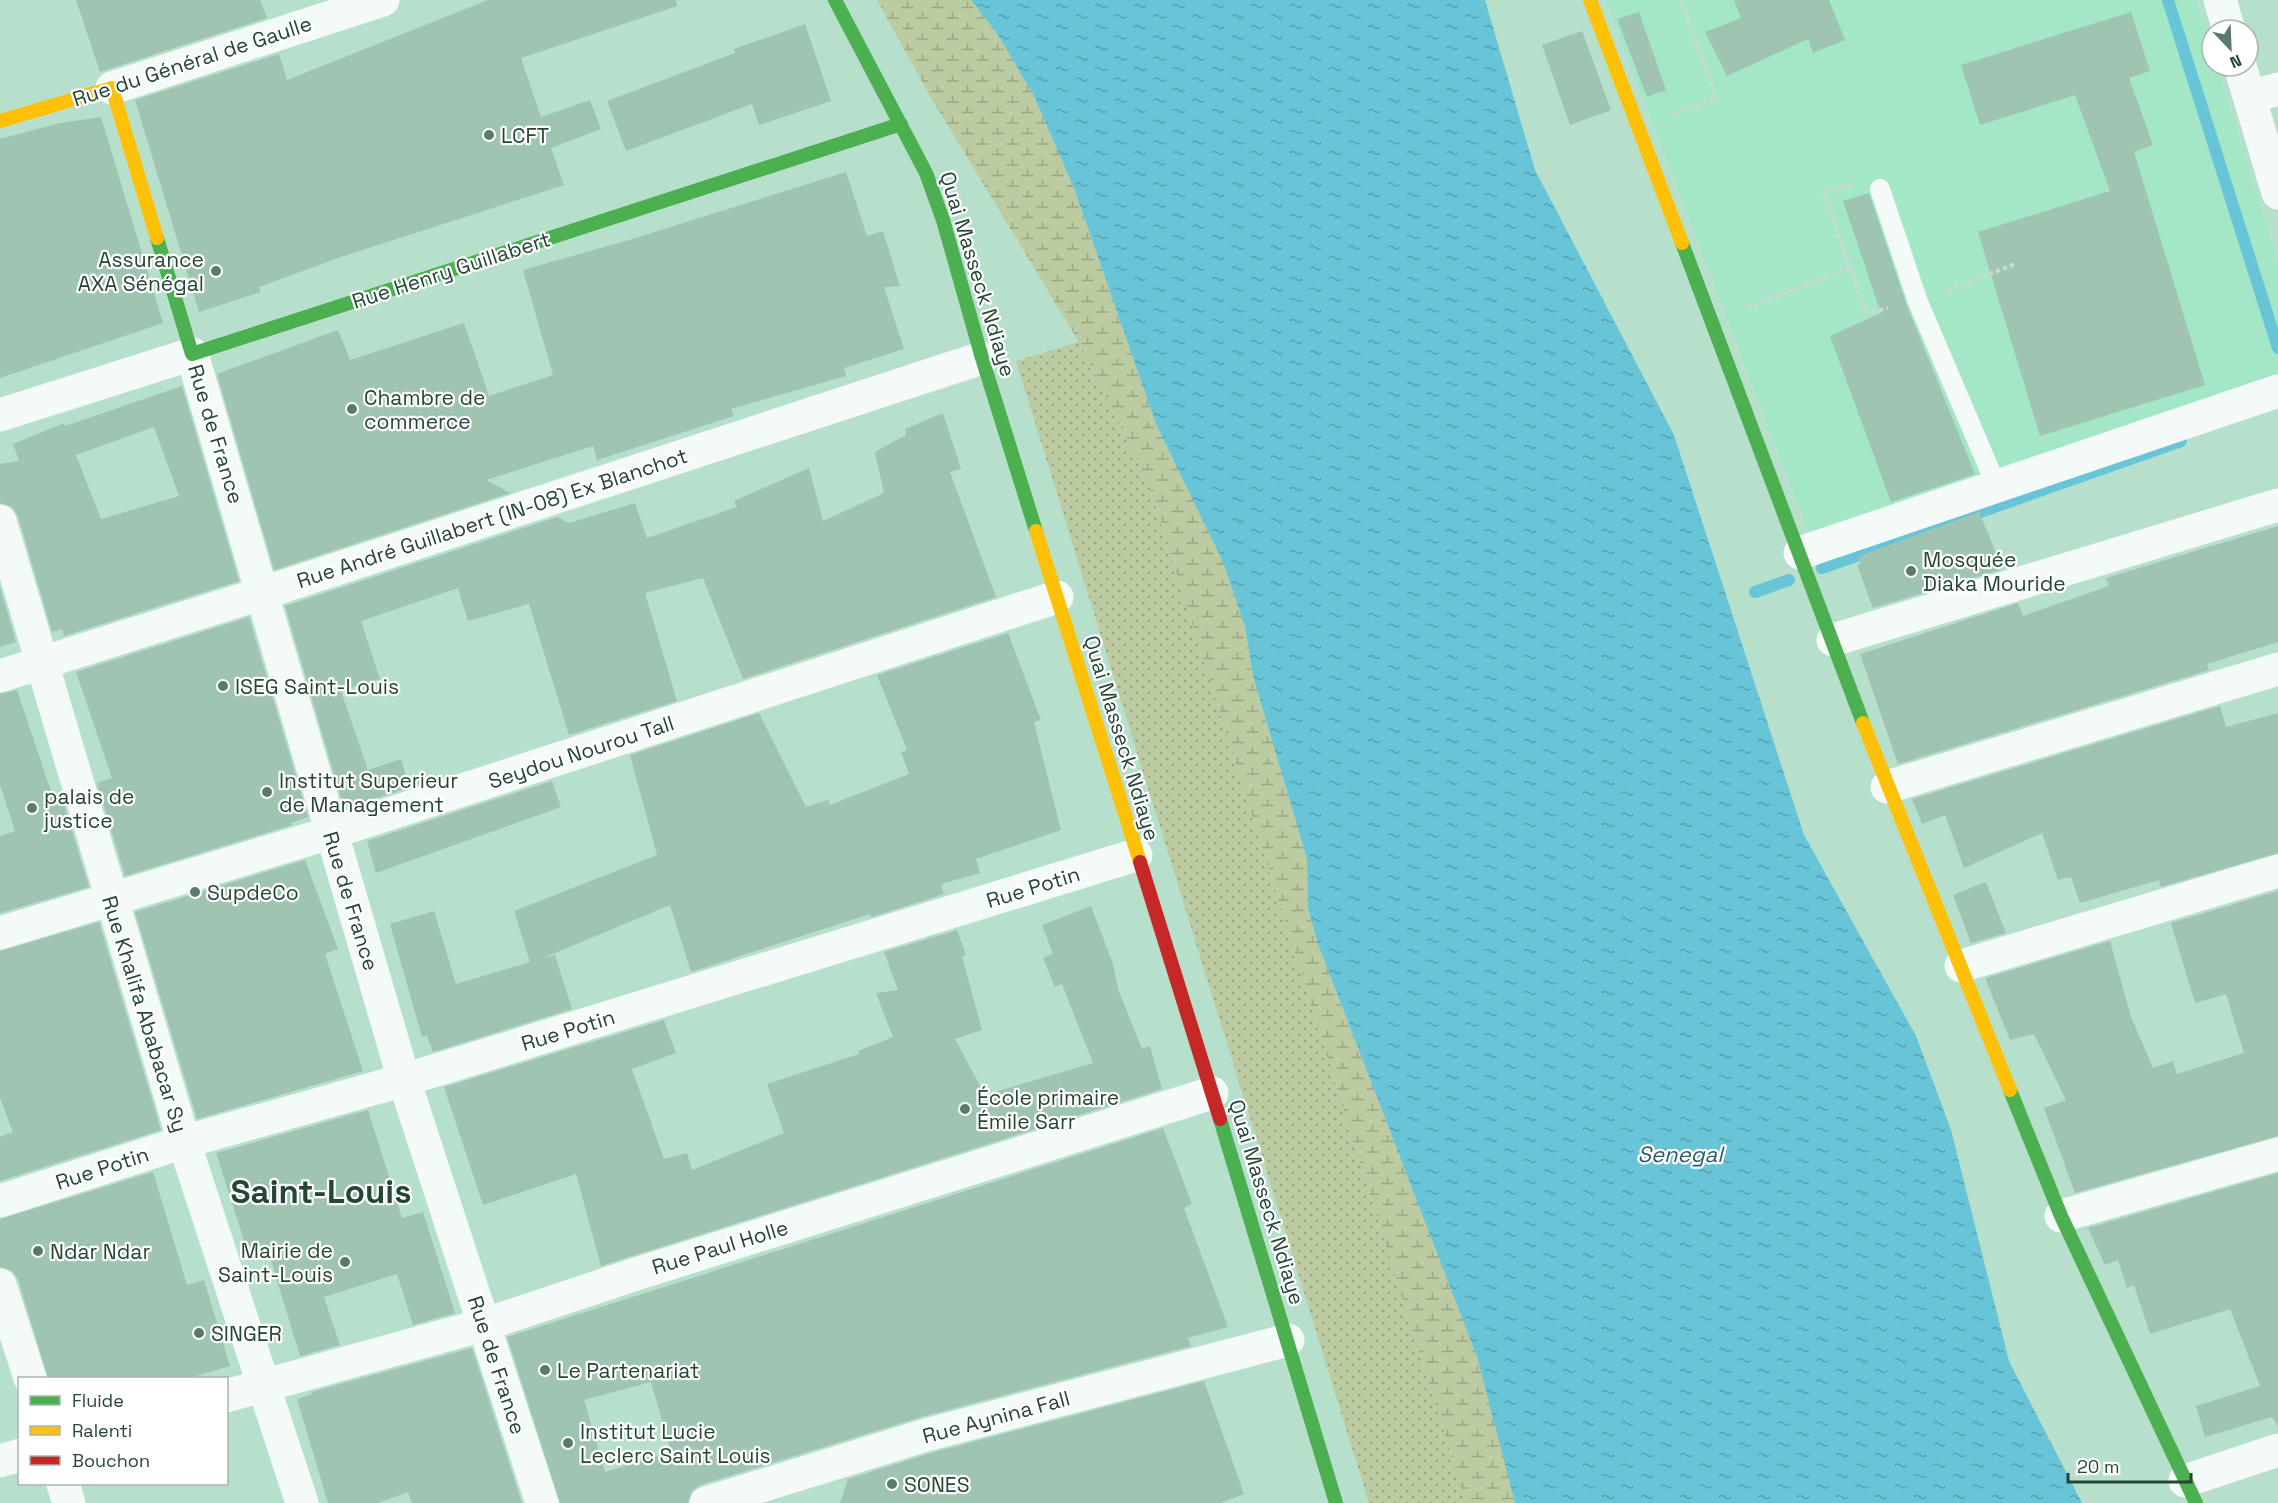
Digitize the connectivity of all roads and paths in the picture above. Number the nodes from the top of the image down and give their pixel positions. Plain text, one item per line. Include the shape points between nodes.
1 (383, 0) edge
2 (835, 0) edge
3 (1590, 0) edge
4 (1680, 0) edge
5 (2220, 0) edge
6 (2225, 18) edge
7 (2251, 78) edge
8 (112, 88) junction
9 (2264, 93) edge
10 (0, 121) edge
11 (901, 124) junction
12 (1638, 126) junction
13 (1880, 189) joint
14 (2278, 193) edge
15 (1850, 268) junction
16 (1866, 313) dead end
17 (1712, 321) junction
18 (192, 354) junction
19 (982, 358) junction
20 (2278, 391) edge
21 (0, 415) edge
22 (1996, 487) junction
23 (2278, 505) edge
24 (0, 521) edge
25 (1800, 553) junction
26 (263, 593) junction
27 (1057, 597) junction
28 (1833, 640) junction
29 (41, 663) junction
30 (2278, 669) edge
31 (0, 676) edge
32 (1887, 787) junction
33 (330, 833) junction
34 (1136, 855) junction
35 (2278, 871) edge
36 (110, 899) junction
37 (0, 933) edge
38 (1961, 966) junction
39 (404, 1080) junction
40 (1212, 1094) junction
41 (184, 1142) junction
42 (2278, 1154) edge
43 (0, 1201) edge
44 (2061, 1216) junction
45 (0, 1285) edge
46 (483, 1324) junction
47 (1288, 1340) junction
48 (30, 1377) edge
49 (263, 1386) junction
50 (228, 1395) edge
51 (2278, 1450) edge
52 (18, 1456) edge
53 (0, 1461) edge
54 (63, 1485) edge
55 (2190, 1492) edge
56 (69, 1503) edge
57 (302, 1503) edge
58 (542, 1503) edge
59 (706, 1503) edge
60 (1336, 1503) edge

1 - 8 street, Rue du Général de Gaulle
2 - 11 street, Quai Masseck Ndiaye
3 - 12 street
4 - 12 path via 1717,99
5 - 6 street
7 - 9 street
8 - 10 street, Rue du Général de Gaulle
8 - 18 street, Rue de France
9 - 14 street
11 - 18 street, Rue Henry Guillabert
11 - 19 street, Quai Masseck Ndiaye via 926,173 943,220
12 - 17 street
13 - 15 path via 1863,181 1823,191
13 - 22 lane via 1918,302
15 - 16 path
15 - 17 path
17 - 25 street
18 - 21 street, Rue Henry Guillabert
18 - 26 street, Rue de France
19 - 26 street, Rue André Guillabert (IN-08) Ex Blanchot
19 - 27 street, Quai Masseck Ndiaye
20 - 22 street
22 - 25 street
23 - 28 street
24 - 29 street, Rue Khalifa Ababacar Sy
25 - 28 street
26 - 29 street, Rue André Guillabert (IN-08) Ex Blanchot
26 - 33 street, Rue de France
27 - 33 street, Seydou Nourou Tall
27 - 34 street, Quai Masseck Ndiaye
28 - 32 street
29 - 31 street, Rue André Guillabert (IN-08) Ex Blanchot
29 - 36 street, Rue Khalifa Ababacar Sy
30 - 32 street
32 - 38 street
33 - 36 street, Seydou Nourou Tall
33 - 39 street, Rue de France
34 - 39 street, Rue Potin
34 - 40 street, Quai Masseck Ndiaye
35 - 38 street
36 - 37 street, Seydou Nourou Tall
36 - 41 street, Rue Khalifa Ababacar Sy
38 - 44 street
39 - 41 street, Rue Potin
39 - 46 street, Rue de France
40 - 46 street, Rue Paul Holle
40 - 47 street, Quai Masseck Ndiaye
41 - 43 street, Rue Potin
41 - 49 street, Rue Khalifa Ababacar Sy
42 - 44 street
44 - 55 street
45 - 48 street
46 - 49 street, Rue Paul Holle
46 - 58 street, Rue de France
47 - 59 street, Rue Aynina Fall via 926,1435
47 - 60 street, Quai Masseck Ndiaye
49 - 50 street, Rue Paul Holle
49 - 57 street, Rue Khalifa Ababacar Sy
51 - 55 street
52 - 53 street
54 - 56 street

